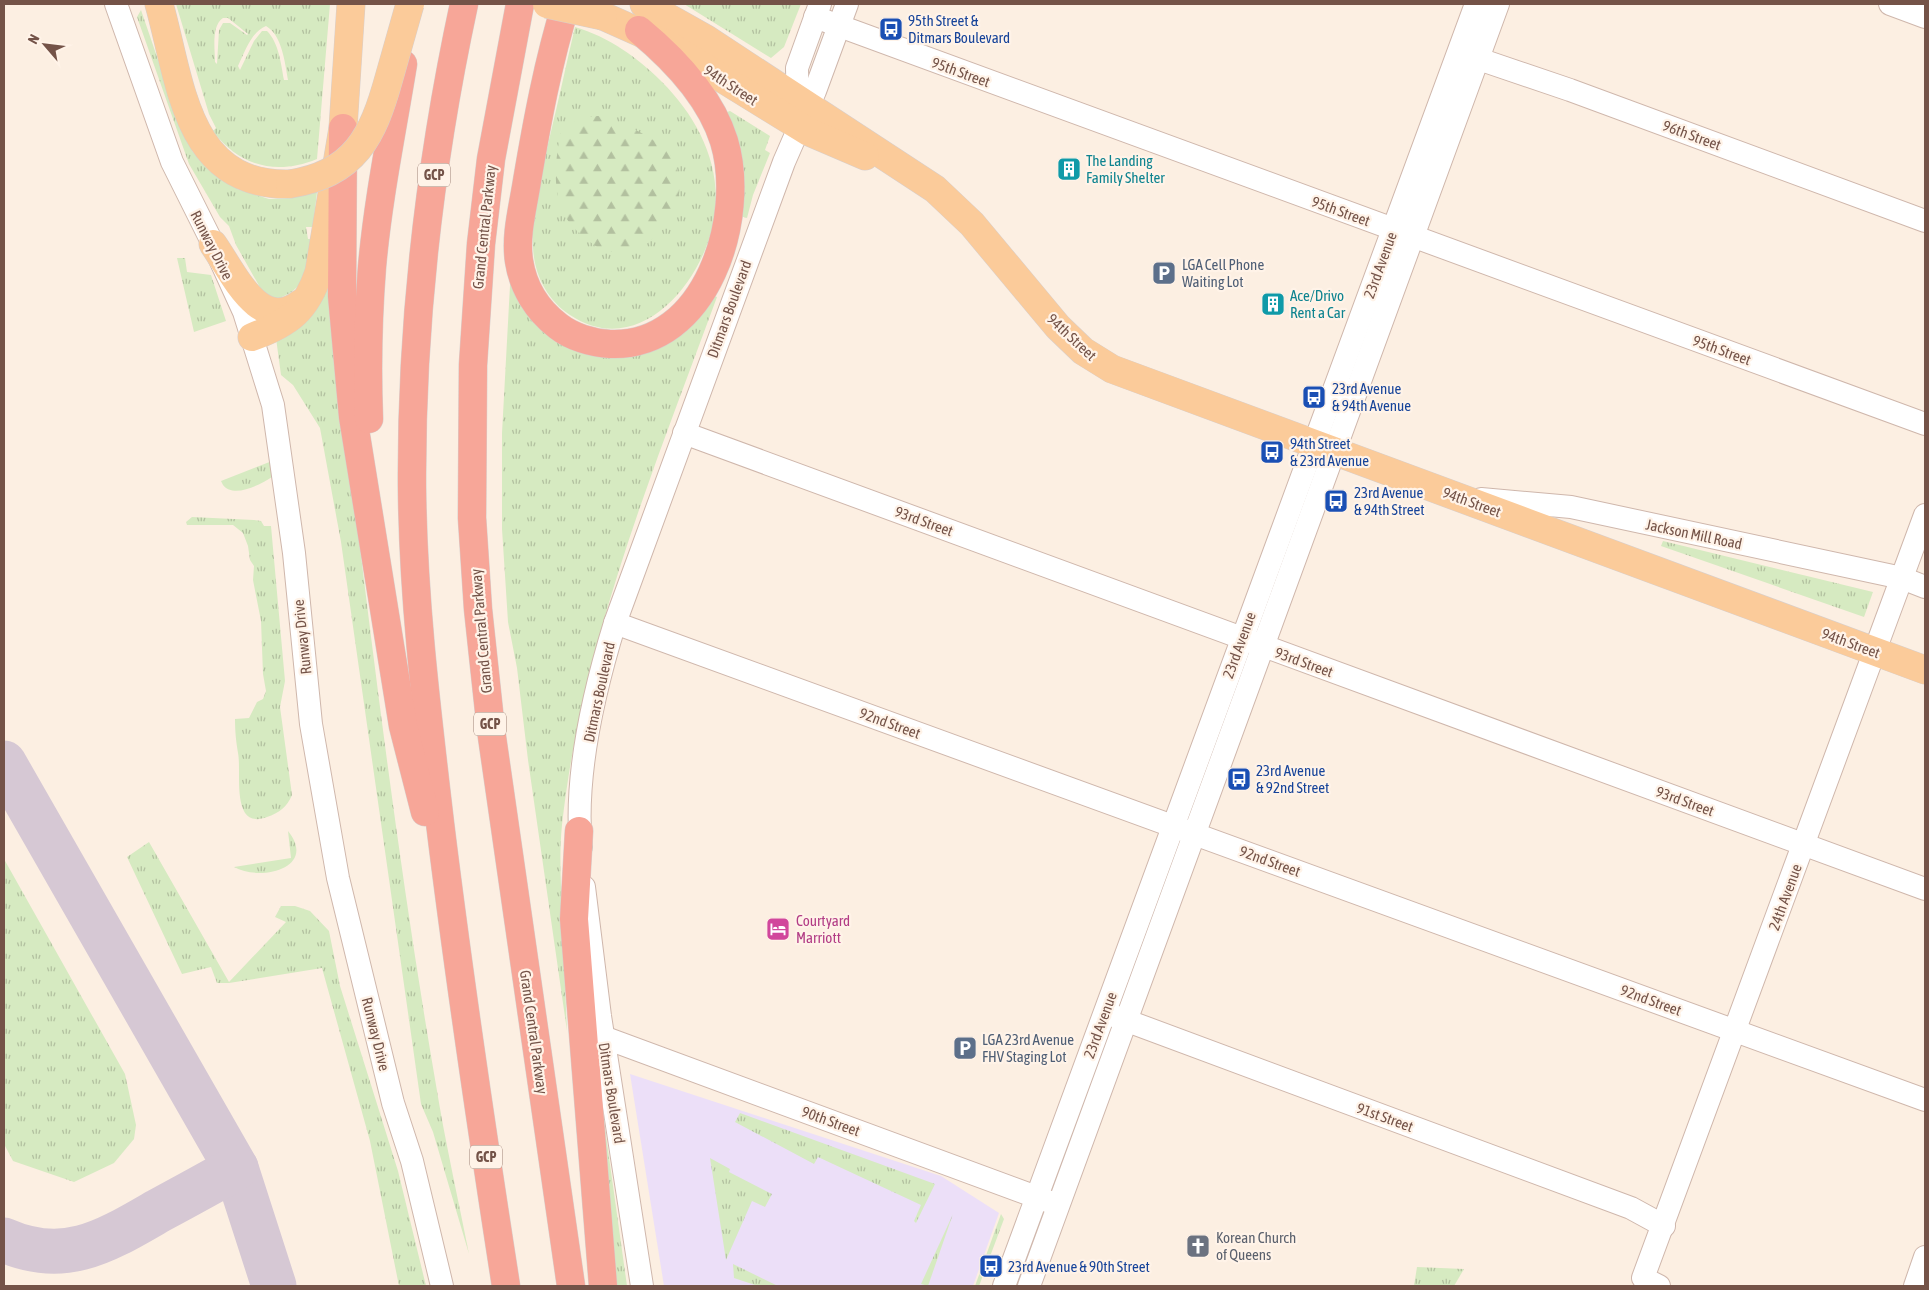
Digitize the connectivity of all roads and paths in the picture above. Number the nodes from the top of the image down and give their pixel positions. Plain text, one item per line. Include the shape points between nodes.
1 (116, 4) edge
2 (146, 4) edge
3 (159, 4) edge
4 (339, 4) edge
5 (352, 4) edge
6 (411, 4) edge
7 (520, 4) edge
8 (541, 4) edge
9 (547, 4) edge
10 (566, 4) edge
11 (644, 4) edge
12 (847, 4) edge
13 (1476, 4) edge
14 (1498, 4) edge
15 (1890, 4) edge
16 (817, 11) edge
17 (462, 12) edge
18 (1925, 17) edge
19 (839, 27) junction
20 (639, 30) junction
21 (1468, 55) junction
22 (346, 60) junction
23 (180, 80) junction
24 (801, 110) junction
25 (343, 128) junction
26 (491, 159) junction
27 (1925, 221) edge
28 (1403, 234) junction
29 (214, 244) junction
30 (312, 291) junction
31 (252, 337) junction
32 (1925, 424) edge
33 (684, 433) junction
34 (1324, 449) junction
35 (1460, 497) junction
36 (1925, 515) edge
37 (1902, 578) junction
38 (1925, 587) edge
39 (386, 620) junction
40 (615, 623) junction
41 (1242, 638) junction
42 (1264, 647) junction
43 (1875, 652) junction
44 (1925, 670) edge
45 (1173, 826) junction
46 (579, 832) junction
47 (1194, 834) junction
48 (1804, 844) junction
49 (1925, 888) edge
50 (451, 907) junction
51 (1104, 1013) junction
52 (1127, 1021) junction
53 (1735, 1031) junction
54 (603, 1037) junction
55 (1925, 1100) edge
56 (1037, 1197) junction
57 (1058, 1205) junction
58 (1664, 1226) junction
59 (1925, 1257) edge
60 (1651, 1282) edge
61 (442, 1286) edge
62 (506, 1286) edge
63 (571, 1286) edge
64 (603, 1286) edge
65 (642, 1286) edge
66 (1004, 1286) edge
67 (1029, 1286) edge
68 (1915, 1286) edge

1 - 29 street, Runway Drive via 172,162
2 - 23 main road
3 - 23 main road
4 - 22 main road
5 - 22 main road
6 - 23 main road, bridge via 370,134 353,156 332,172 313,180 290,184 262,183 232,171 215,159 197,134
6 - 39 highway, bridge via 381,190 372,266 368,346 370,438
7 - 26 highway, Grand Central Parkway / GCP
8 - 26 highway
9 - 20 main road, 94th Street, bridge via 603,16
10 - 20 highway via 536,128 519,231 519,260 525,283 544,314 571,334 604,343 642,340 664,329 684,312 702,290 717,262 730,214 730,171 718,124 681,70
11 - 24 main road, 94th Street via 706,39
12 - 19 street, Ditmars Boulevard
13 - 21 street, 23rd Avenue
14 - 21 street, 23rd Avenue
15 - 18 street
16 - 19 street, 95th Street
16 - 24 street, Ditmars Boulevard via 797,68
17 - 50 highway, GCP via 438,150 423,268 412,488 417,607
19 - 24 street, Ditmars Boulevard
19 - 28 street, 95th Street
20 - 24 main road, 94th Street via 694,61
21 - 27 street, 96th Street
21 - 28 street, 23rd Avenue
22 - 25 main road
24 - 33 street, Ditmars Boulevard
24 - 34 main road, 94th Street via 935,189 963,214 1058,327 1093,358 1122,374
25 - 30 main road via 320,272
25 - 39 highway via 342,296 345,351
26 - 63 highway, Grand Central Parkway / GCP via 473,365 471,486 476,594 491,730
28 - 32 street, 95th Street
28 - 34 street, 23rd Avenue
29 - 30 main road via 252,300 264,310 286,312 300,304
29 - 31 street, Runway Drive
30 - 31 main road via 288,321
31 - 61 street, Runway Drive via 277,425 311,724 338,878
33 - 40 street, Ditmars Boulevard
33 - 41 street, 93rd Street
34 - 35 main road, 94th Street
34 - 41 street, 23rd Avenue
34 - 42 street, 23rd Avenue
35 - 37 street, Jackson Mill Road via 1571,507
35 - 43 main road, 94th Street
36 - 37 street, 24th Avenue
37 - 38 street, Jackson Mill Road
37 - 43 street, 24th Avenue
39 - 50 highway via 408,752
40 - 45 street, 92nd Street
40 - 46 street, Ditmars Boulevard via 588,740
41 - 42 street, 93rd Street
41 - 45 street, 23rd Avenue
42 - 47 street, 23rd Avenue
42 - 48 street, 93rd Street
43 - 44 main road, 94th Street
43 - 48 street, 24th Avenue
45 - 47 street, 92nd Street
45 - 51 street, 23rd Avenue
46 - 54 street, Ditmars Boulevard
46 - 64 highway via 574,919
47 - 52 street, 23rd Avenue
47 - 53 street, 92nd Street
48 - 49 street, 93rd Street
48 - 53 street, 24th Avenue
50 - 62 highway, GCP
51 - 52 street, 91st Street
51 - 56 street, 23rd Avenue
52 - 57 street, 23rd Avenue
52 - 58 street, 91st Street via 1631,1208
53 - 55 street, 92nd Street
53 - 58 street, 24th Avenue
54 - 56 street, 90th Street
54 - 65 street, Ditmars Boulevard
56 - 57 street, 90th Street
56 - 66 street, 23rd Avenue
57 - 67 street, 23rd Avenue
58 - 60 street, 24th Avenue
59 - 68 street

